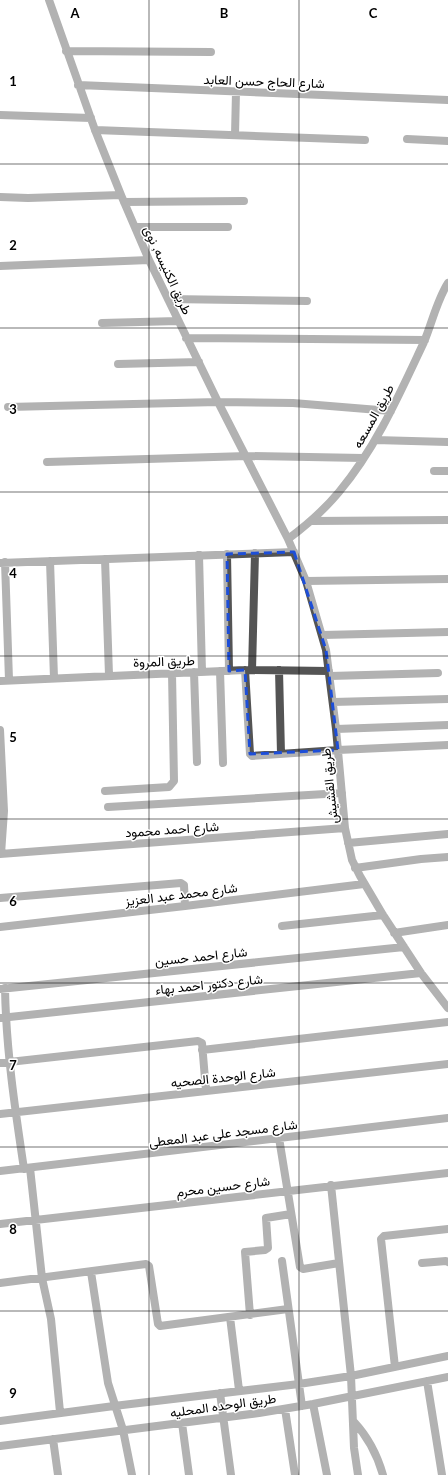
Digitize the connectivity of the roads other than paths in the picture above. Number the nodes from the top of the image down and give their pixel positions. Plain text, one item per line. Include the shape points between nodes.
1 (49, 0) edge
2 (66, 51) junction
3 (211, 52) dead end
4 (78, 86) junction
5 (236, 92) junction
6 (448, 100) edge
7 (0, 115) edge
8 (91, 118) junction
9 (95, 130) junction
10 (235, 135) junction
11 (407, 139) dead end
12 (366, 140) dead end
13 (448, 141) edge
14 (0, 197) edge
15 (123, 199) junction
16 (244, 201) dead end
17 (135, 227) junction
18 (228, 227) dead end
19 (150, 260) junction
20 (0, 266) edge
21 (448, 283) edge
22 (168, 299) junction
23 (308, 301) dead end
24 (178, 321) junction
25 (102, 323) dead end
26 (186, 338) junction
27 (425, 340) junction
28 (199, 362) junction
29 (118, 364) dead end
30 (218, 402) junction
31 (8, 406) dead end
32 (391, 411) junction
33 (375, 440) junction
34 (448, 442) edge
35 (247, 456) junction
36 (363, 458) junction
37 (47, 462) dead end
38 (448, 471) edge
39 (434, 472) dead end
40 (448, 520) edge
41 (312, 521) junction
42 (288, 539) junction
43 (294, 552) junction
44 (227, 554) junction
45 (256, 554) junction
46 (199, 555) junction
47 (105, 559) junction
48 (50, 561) junction
49 (3, 563) edge
50 (448, 579) edge
51 (306, 581) junction
52 (448, 632) edge
53 (322, 635) junction
54 (248, 670) junction
55 (279, 670) junction
56 (220, 671) junction
57 (229, 671) junction
58 (198, 672) junction
59 (172, 673) junction
60 (329, 673) junction
61 (438, 673) dead end
62 (109, 675) junction
63 (54, 678) junction
64 (9, 680) junction
65 (0, 681) edge
66 (448, 699) edge
67 (333, 702) junction
68 (448, 724) edge
69 (336, 729) junction
70 (0, 730) edge
71 (448, 745) edge
72 (338, 750) junction
73 (281, 754) junction
74 (197, 762) dead end
75 (223, 763) dead end
76 (105, 791) dead end
77 (342, 793) junction
78 (108, 808) dead end
79 (2, 812) edge
80 (345, 828) junction
81 (448, 834) edge
82 (348, 843) junction
83 (1, 854) edge
84 (448, 857) edge
85 (355, 868) junction
86 (364, 884) junction
87 (0, 898) edge
88 (185, 906) junction
89 (383, 916) junction
90 (448, 925) edge
91 (282, 926) dead end
92 (0, 927) edge
93 (394, 933) junction
94 (404, 947) junction
95 (421, 973) junction
96 (2, 988) edge
97 (448, 1008) edge
98 (3, 1018) edge
99 (448, 1022) edge
100 (202, 1050) junction
101 (10, 1062) junction
102 (0, 1063) edge
103 (448, 1064) edge
104 (206, 1091) junction
105 (16, 1113) junction
106 (0, 1114) edge
107 (448, 1118) edge
108 (279, 1138) junction
109 (27, 1169) junction
110 (0, 1171) edge
111 (448, 1173) edge
112 (331, 1186) junction
113 (288, 1190) junction
114 (291, 1214) junction
115 (36, 1220) junction
116 (0, 1224) edge
117 (448, 1229) edge
118 (282, 1261) dead end
119 (448, 1262) edge
120 (339, 1263) junction
121 (422, 1263) dead end
122 (91, 1272) junction
123 (42, 1278) junction
124 (0, 1283) edge
125 (288, 1309) junction
126 (250, 1314) junction
127 (230, 1317) junction
128 (448, 1356) edge
129 (395, 1367) junction
130 (351, 1376) junction
131 (448, 1377) edge
132 (427, 1381) junction
133 (299, 1384) junction
134 (239, 1390) junction
135 (220, 1393) junction
136 (352, 1396) junction
137 (313, 1404) junction
138 (114, 1406) junction
139 (302, 1406) junction
140 (285, 1409) junction
141 (60, 1412) junction
142 (223, 1418) junction
143 (0, 1421) edge
144 (354, 1422) junction
145 (182, 1423) junction
146 (124, 1430) junction
147 (53, 1439) junction
148 (0, 1446) edge
149 (58, 1475) edge
150 (132, 1475) edge
151 (189, 1475) edge
152 (231, 1475) edge
153 (295, 1475) edge
154 (327, 1475) edge
155 (358, 1475) edge
156 (383, 1475) edge
157 (442, 1475) edge

1 - 2 street, طريق الكنيسه, نوى
2 - 3 street
2 - 4 street, طريق الكنيسه, نوى
4 - 5 street, شارع الحاج حسن العابد
4 - 8 street, طريق الكنيسه, نوى
5 - 6 street, شارع الحاج حسن العابد
5 - 10 street
7 - 8 street
8 - 9 street, طريق الكنيسه, نوى
9 - 10 street
9 - 15 street, طريق الكنيسه, نوى
10 - 12 street
11 - 13 street
14 - 15 street
15 - 16 street
15 - 17 street, طريق الكنيسه, نوى
17 - 18 street
17 - 19 street, طريق الكنيسه, نوى
19 - 20 street
19 - 22 street, طريق الكنيسه, نوى
21 - 27 street, طريق المسعه
22 - 23 street
22 - 24 street, طريق الكنيسه, نوى
24 - 25 street
24 - 26 street, طريق الكنيسه, نوى
26 - 27 street
26 - 28 street, طريق الكنيسه, نوى
27 - 32 street, طريق المسعه
28 - 29 street
28 - 30 street, طريق الكنيسه, نوى
30 - 31 street
30 - 32 street via 293,403
30 - 35 street, طريق الكنيسه, نوى
32 - 33 street, طريق المسعه
33 - 34 street
33 - 36 street, طريق المسعه
35 - 36 street
35 - 37 street
35 - 42 street, طريق الكنيسه, نوى
36 - 41 street, طريق المسعه via 340,492
38 - 39 street
40 - 41 street
41 - 42 street, طريق المسعه
42 - 43 street, طريق القشيش
43 - 45 street
43 - 51 street, طريق القشيش
44 - 45 street
44 - 46 street
44 - 57 street
45 - 54 street
46 - 47 street
46 - 58 street
47 - 48 street
47 - 62 street
48 - 49 street
48 - 63 street
49 - 64 street
50 - 51 street
51 - 53 street, طريق القشيش
52 - 53 street
53 - 60 street, طريق القشيش
54 - 55 street, طريق المروة
54 - 57 street, طريق المروة
54 - 73 street via 250,754
55 - 60 street, طريق المروة
55 - 73 street
56 - 57 street, طريق المروة
56 - 58 street, طريق المروة
56 - 75 street
58 - 59 street, طريق المروة
58 - 74 street
59 - 62 street, طريق المروة
59 - 76 street via 174,781 169,787
60 - 61 street, طريق المروة
60 - 67 street, طريق القشيش
62 - 63 street, طريق المروة
63 - 64 street, طريق المروة
64 - 65 street, طريق المروة
66 - 67 street
67 - 69 street, طريق القشيش
68 - 69 street
69 - 72 street, طريق القشيش
70 - 79 street
71 - 72 street
72 - 73 street
72 - 77 street, طريق القشيش
77 - 78 street
77 - 80 street, طريق القشيش
79 - 83 street
80 - 82 street, طريق القشيش
80 - 83 street, شارع احمد محمود
81 - 82 street
82 - 85 street, طريق القشيش
84 - 85 street
85 - 86 street, طريق القشيش
86 - 88 street, شارع محمد عبد العزيز
86 - 89 street, طريق القشيش
87 - 88 street via 181,883 184,885
88 - 92 street, شارع محمد عبد العزيز
89 - 91 street
89 - 93 street, طريق القشيش
90 - 93 street
93 - 94 street, طريق القشيش
94 - 95 street, طريق القشيش
94 - 96 street, شارع احمد حسين
95 - 97 street, طريق القشيش
95 - 98 street, شارع دكتور احمد بهاء
96 - 98 street
98 - 101 street
99 - 100 street
100 - 101 street via 202,1043 198,1041
100 - 104 street
101 - 102 street
101 - 105 street
103 - 104 street, شارع الوحدة الصحيه
104 - 105 street, شارع الوحدة الصحيه
105 - 106 street, شارع الوحدة الصحيه
105 - 109 street
107 - 108 street, شارع مسجد على عبد المعطى
108 - 109 street, شارع مسجد على عبد المعطى
108 - 113 street
109 - 110 street, شارع مسجد على عبد المعطى
109 - 115 street
111 - 112 street, شارع حسين محرم
112 - 113 street, شارع حسين محرم
112 - 120 street
113 - 114 street
113 - 115 street, شارع حسين محرم
114 - 120 street via 301,1268
114 - 126 street via 266,1218 268,1248 245,1252
115 - 116 street, شارع حسين محرم
115 - 123 street
117 - 129 street via 384,1236 381,1239
118 - 125 street
119 - 121 street
120 - 130 street
122 - 123 street
122 - 127 street via 148,1265 160,1326
122 - 138 street via 108,1383
123 - 124 street
123 - 141 street via 51,1319
125 - 126 street
125 - 133 street
126 - 127 street
127 - 134 street
128 - 129 street, طريق الوحده المحليه
129 - 130 street, طريق الوحده المحليه
130 - 133 street, طريق الوحده المحليه
130 - 136 street
131 - 132 street, طريق الوحده المحليه
132 - 136 street, طريق الوحده المحليه
132 - 157 street
133 - 134 street, طريق الوحده المحليه
133 - 139 street
134 - 135 street, طريق الوحده المحليه
135 - 138 street, طريق الوحده المحليه
135 - 142 street
136 - 137 street, طريق الوحده المحليه
136 - 144 street
137 - 139 street, طريق الوحده المحليه
137 - 154 street
138 - 141 street, طريق الوحده المحليه
138 - 146 street
139 - 140 street, طريق الوحده المحليه
140 - 142 street, طريق الوحده المحليه
140 - 153 street
141 - 143 street, طريق الوحده المحليه
142 - 145 street, طريق الوحده المحليه
142 - 152 street
144 - 155 street
144 - 156 street via 373,1446
145 - 146 street, طريق الوحده المحليه
145 - 151 street
146 - 147 street, طريق الوحده المحليه
146 - 150 street
147 - 148 street, طريق الوحده المحليه
147 - 149 street

